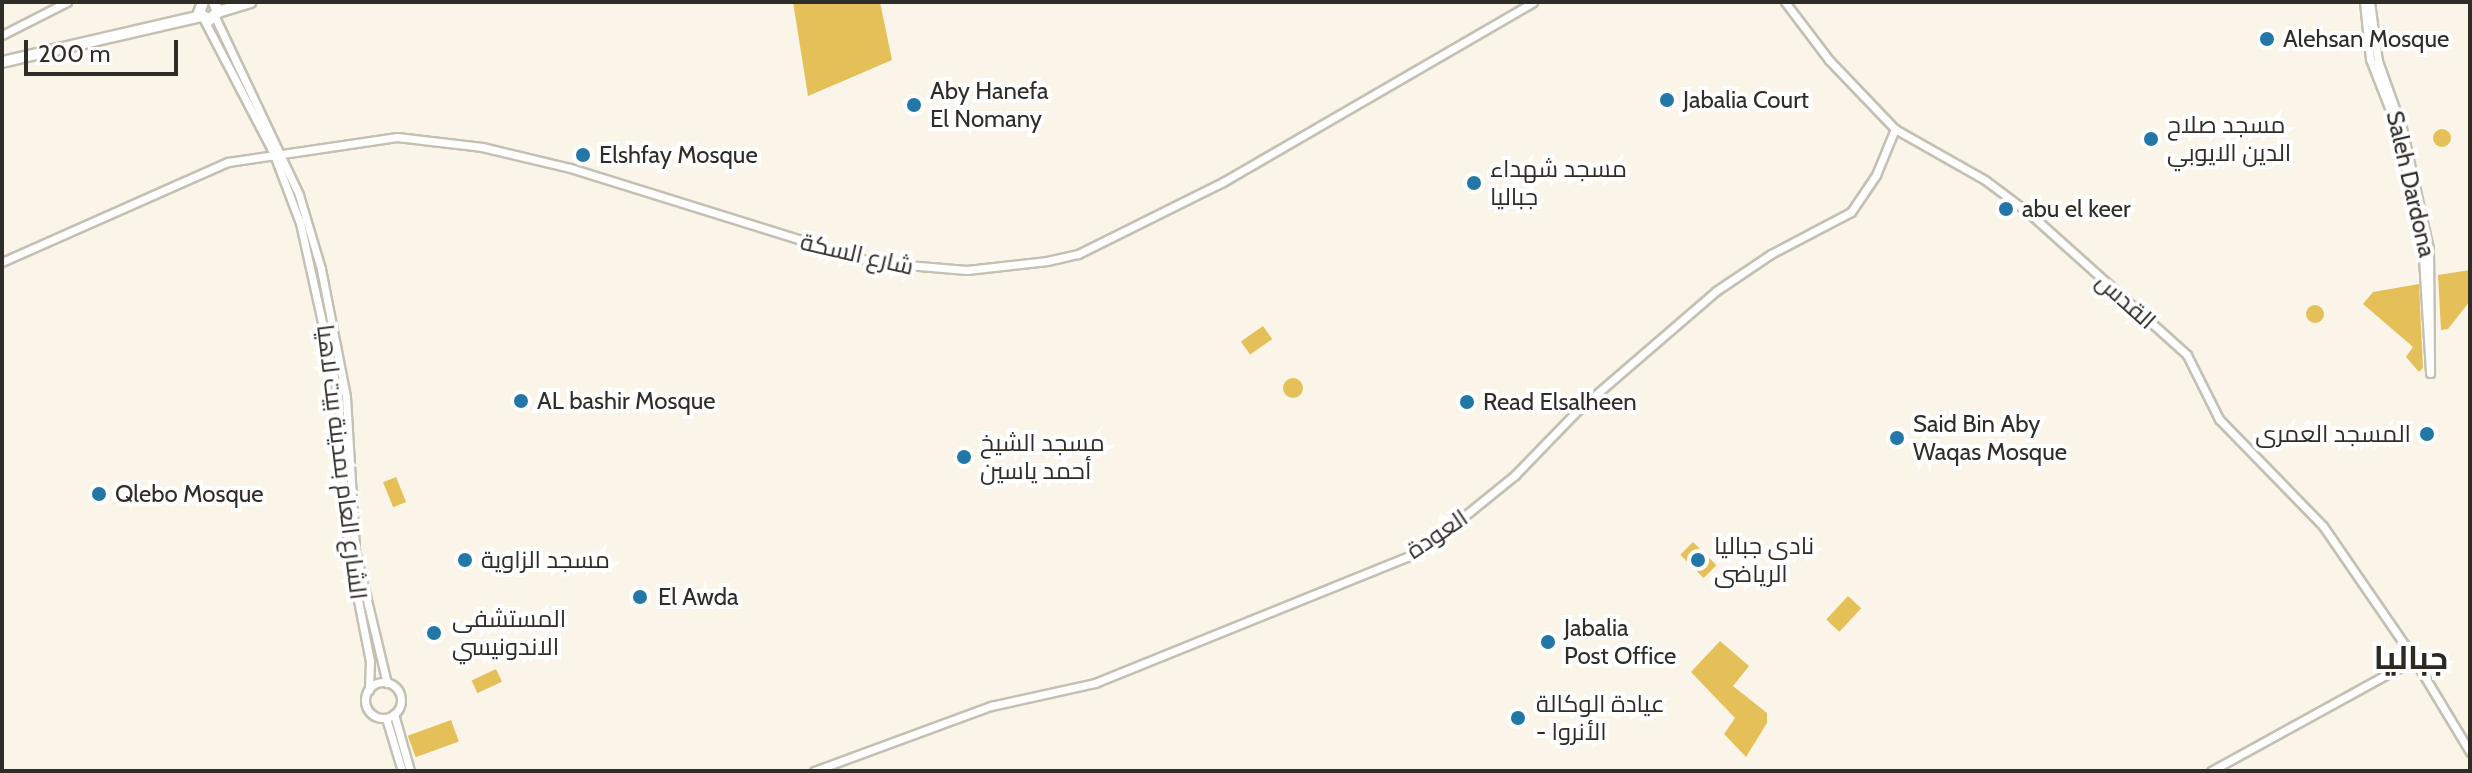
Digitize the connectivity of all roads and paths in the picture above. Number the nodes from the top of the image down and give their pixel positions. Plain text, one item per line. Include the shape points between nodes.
1 (67, 2) edge
2 (250, 2) edge
3 (1533, 2) edge
4 (1785, 2) edge
5 (2367, 2) edge
6 (201, 3) edge
7 (216, 10) edge
8 (202, 17) junction
9 (2, 35) edge
10 (5, 60) edge
11 (1895, 129) junction
12 (276, 151) junction
13 (2, 262) edge
14 (2412, 660) junction
15 (387, 683) junction
16 (369, 690) junction
17 (390, 716) junction
18 (2470, 752) edge
19 (402, 771) edge
20 (410, 771) edge
21 (814, 771) edge
22 (2211, 771) edge

1 - 9 main road
2 - 7 highway
3 - 12 main road, شارع السكة via 1223,182 1133,228 1078,254 998,269 935,270 871,262 570,168 482,147 397,137
4 - 11 main road, القدس via 1829,60
5 - 5 main road, Saleh Dardona via 2370,59 2398,131 2420,231 2430,373 2434,365 2429,249
6 - 8 highway
7 - 8 highway
7 - 12 main road
8 - 10 highway
8 - 12 main road, الشارع العام بمدينة بيت لاهيا
11 - 14 main road, القدس via 1985,180 2029,213 2187,355 2219,419 2323,526
11 - 21 main road, العودة via 1876,175 1851,212 1771,254 1716,291 1579,409 1515,475 1420,552 1095,683 991,706
12 - 13 main road, شارع السكة via 228,162
12 - 15 main road via 299,195 334,323 346,397 355,550
12 - 16 main road, الشارع العام بمدينة بيت لاهيا via 332,353 347,544 370,661
14 - 18 main road, القدس
14 - 22 main road
15 - 16 main road
15 - 17 main road via 401,696
16 - 17 main road via 369,710
17 - 19 main road
17 - 20 main road

